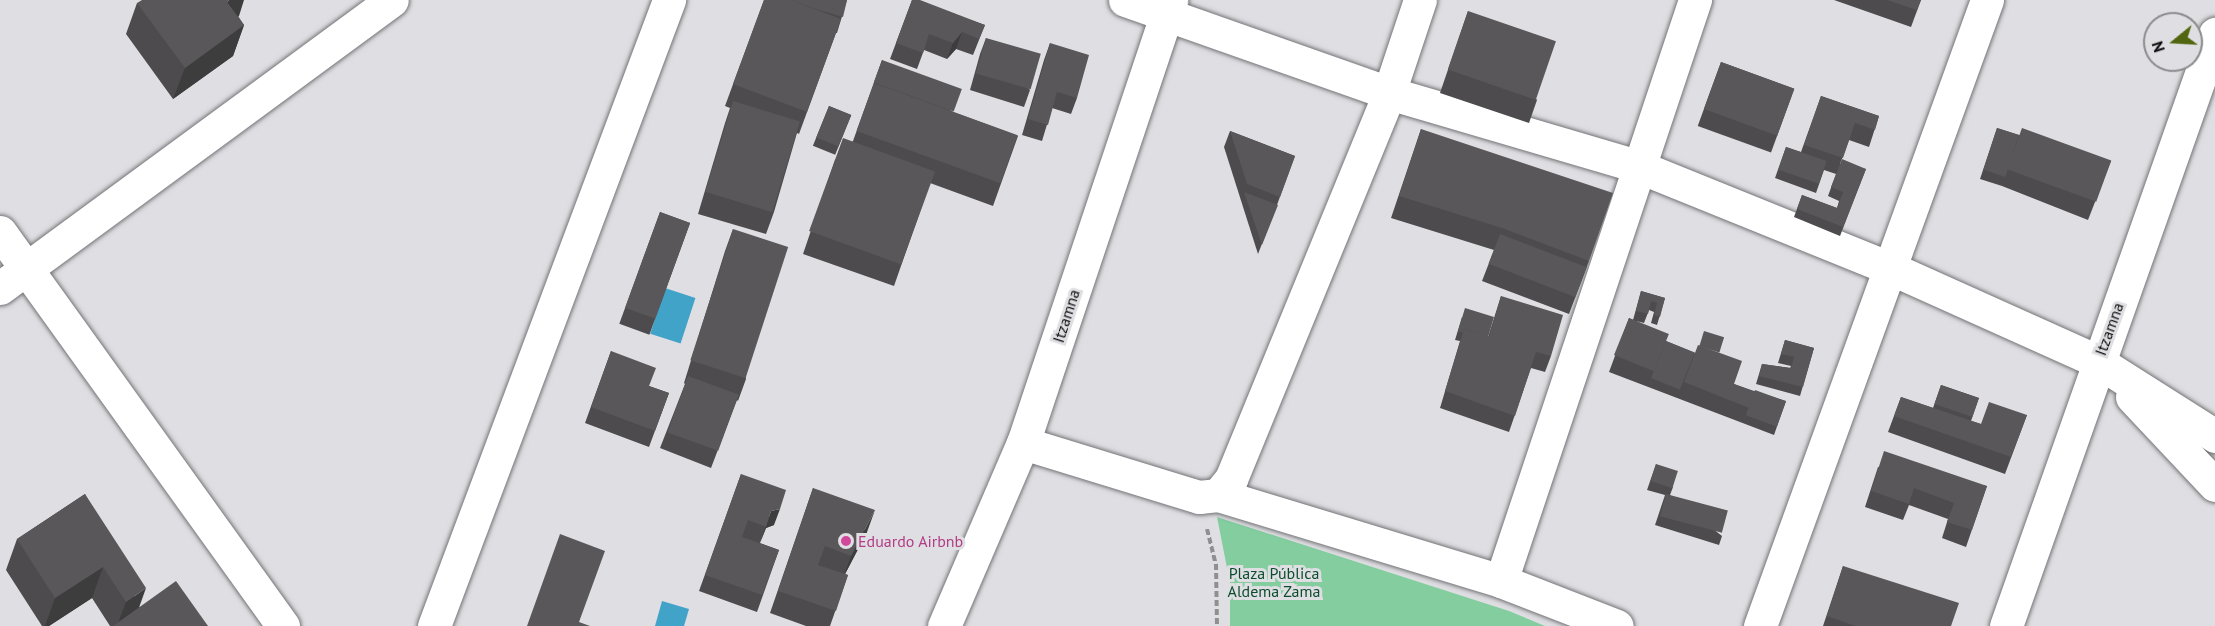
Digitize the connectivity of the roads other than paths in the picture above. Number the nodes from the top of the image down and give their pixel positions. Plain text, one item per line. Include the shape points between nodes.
1 (669, 0) edge
2 (1125, 0) edge
3 (1420, 0) edge
4 (1695, 0) edge
5 (1987, 0) edge
6 (377, 4) edge
7 (1169, 7) edge
8 (2215, 34) edge
9 (1389, 93) junction
10 (1637, 166) junction
11 (0, 232) edge
12 (28, 267) junction
13 (1890, 268) junction
14 (0, 288) edge
15 (2097, 361) junction
16 (2215, 436) edge
17 (1023, 443) junction
18 (2215, 485) edge
19 (1209, 496) junction
20 (1501, 581) junction
21 (283, 626) edge
22 (434, 626) edge
23 (944, 626) edge
24 (1617, 626) edge
25 (1760, 626) edge
26 (2006, 626) edge

1 - 22 street
2 - 7 street
3 - 9 street
4 - 10 street
5 - 13 street
6 - 12 street
7 - 9 street
7 - 17 street, Itzamna
8 - 15 street, Itzamna
9 - 10 street
9 - 19 street via 1231,479
10 - 13 street
10 - 20 street
11 - 12 street
12 - 14 street
12 - 21 street
13 - 15 street
13 - 25 street
15 - 16 street
15 - 18 street
15 - 26 street, Itzamna
17 - 19 street
17 - 23 street, Itzamna
19 - 20 street
20 - 24 street

